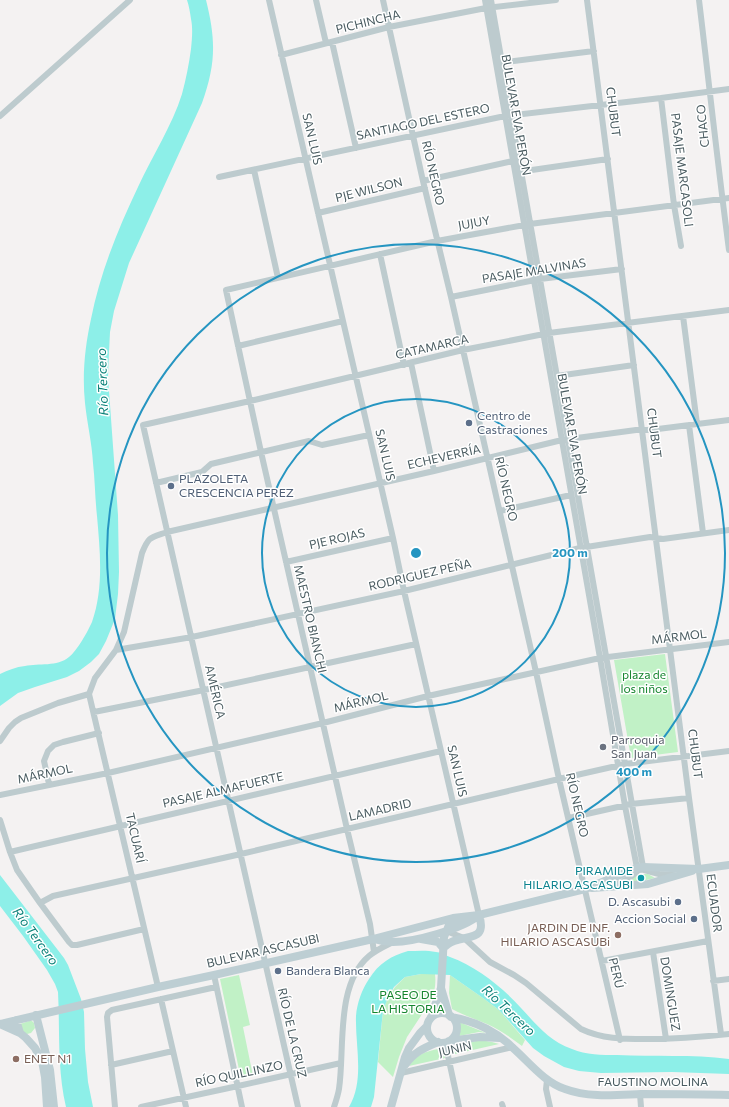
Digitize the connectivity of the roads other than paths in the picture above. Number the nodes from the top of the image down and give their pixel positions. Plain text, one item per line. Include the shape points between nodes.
1 (130, 0) edge
2 (268, 0) edge
3 (316, 0) edge
4 (383, 0) edge
5 (485, 0) edge
6 (490, 0) edge
7 (556, 0) edge
8 (587, 0) edge
9 (699, 0) edge
10 (489, 8) junction
11 (389, 27) junction
12 (329, 42) junction
13 (594, 52) junction
14 (281, 55) junction
15 (499, 62) junction
16 (729, 89) edge
17 (710, 91) junction
18 (661, 98) junction
19 (601, 105) junction
20 (0, 116) edge
21 (508, 116) junction
22 (413, 135) junction
23 (356, 148) junction
24 (305, 159) junction
25 (608, 159) junction
26 (513, 161) junction
27 (254, 170) junction
28 (518, 172) junction
29 (219, 178) dead end
30 (423, 181) junction
31 (425, 188) junction
32 (729, 198) edge
33 (722, 199) junction
34 (674, 205) junction
35 (615, 213) junction
36 (318, 214) junction
37 (527, 224) junction
38 (437, 241) junction
39 (681, 246) dead end
40 (729, 250) edge
41 (380, 254) junction
42 (330, 266) junction
43 (622, 269) junction
44 (278, 278) junction
45 (537, 280) junction
46 (226, 290) joint
47 (451, 297) junction
48 (729, 310) edge
49 (683, 316) junction
50 (343, 321) junction
51 (629, 323) junction
52 (546, 334) junction
53 (238, 346) junction
54 (463, 350) junction
55 (411, 363) junction
56 (404, 364) junction
57 (634, 365) junction
58 (356, 376) junction
59 (557, 376) junction
60 (250, 401) junction
61 (729, 420) edge
62 (697, 424) junction
63 (144, 425) joint
64 (689, 425) junction
65 (642, 429) junction
66 (369, 435) junction
67 (565, 440) junction
68 (260, 452) junction
69 (488, 458) junction
70 (434, 471) junction
71 (156, 483) junction
72 (380, 484) junction
73 (571, 495) junction
74 (274, 507) junction
75 (500, 511) junction
76 (729, 530) edge
77 (167, 532) junction
78 (703, 534) junction
79 (393, 538) junction
80 (656, 538) junction
81 (583, 547) junction
82 (286, 562) junction
83 (512, 565) junction
84 (404, 591) junction
85 (298, 614) junction
86 (192, 637) junction
87 (729, 642) edge
88 (416, 644) junction
89 (670, 649) junction
90 (116, 650) junction
91 (603, 657) junction
92 (310, 667) junction
93 (536, 672) junction
94 (204, 690) junction
95 (90, 694) junction
96 (428, 696) junction
97 (94, 712) junction
98 (323, 723) junction
99 (99, 734) junction
100 (0, 742) edge
101 (217, 748) junction
102 (441, 751) junction
103 (729, 751) edge
104 (684, 757) junction
105 (622, 765) junction
106 (108, 773) junction
107 (335, 776) junction
108 (559, 779) junction
109 (49, 784) junction
110 (0, 795) edge
111 (689, 798) junction
112 (228, 801) junction
113 (453, 804) junction
114 (628, 805) junction
115 (569, 818) junction
116 (0, 820) edge
117 (120, 825) junction
118 (347, 829) junction
119 (10, 852) junction
120 (241, 854) junction
121 (729, 865) edge
122 (640, 868) junction
123 (699, 869) junction
124 (676, 876) junction
125 (133, 879) junction
126 (610, 887) junction
127 (585, 889) junction
128 (40, 903) junction
129 (479, 915) junction
130 (467, 916) junction
131 (144, 929) junction
132 (446, 931) junction
133 (464, 938) junction
134 (373, 939) junction
135 (418, 939) junction
136 (708, 941) junction
137 (393, 942) junction
138 (444, 948) junction
139 (374, 952) junction
140 (653, 952) junction
141 (602, 961) junction
142 (266, 963) junction
143 (214, 975) junction
144 (729, 978) edge
145 (713, 980) junction
146 (158, 987) junction
147 (216, 987) junction
148 (441, 988) junction
149 (161, 999) junction
150 (36, 1015) junction
151 (450, 1016) junction
152 (431, 1017) junction
153 (16, 1020) junction
154 (0, 1024) edge
155 (427, 1026) junction
156 (39, 1030) junction
157 (721, 1034) junction
158 (729, 1034) edge
159 (23, 1036) junction
160 (501, 1038) junction
161 (666, 1039) junction
162 (620, 1040) junction
163 (444, 1042) junction
164 (513, 1047) junction
165 (173, 1051) junction
166 (450, 1062) junction
167 (341, 1063) junction
168 (111, 1064) junction
169 (402, 1070) junction
170 (290, 1074) junction
171 (547, 1080) junction
172 (238, 1086) junction
173 (640, 1094) junction
174 (729, 1095) edge
175 (183, 1097) junction
176 (47, 1107) edge
177 (54, 1107) edge
178 (115, 1107) edge
179 (140, 1107) edge
180 (186, 1107) edge
181 (242, 1107) edge
182 (298, 1107) edge
183 (334, 1107) edge
184 (390, 1107) edge
185 (459, 1107) edge
186 (550, 1107) edge
187 (640, 1107) edge

1 - 20 street
2 - 14 street, SAN LUIS
3 - 12 street
4 - 11 street, RÍO NEGRO
5 - 10 street, BULEVAR EVA PERÓN
6 - 10 street, BULEVAR EVA PERÓN
7 - 10 street, PICHINCHA
8 - 13 street, CHUBUT
9 - 17 street, CHACO
10 - 11 street, PICHINCHA
10 - 15 street, BULEVAR EVA PERÓN
11 - 12 street, PICHINCHA
11 - 22 street, RÍO NEGRO
12 - 14 street, PICHINCHA
12 - 23 street
13 - 15 street
13 - 19 street, CHUBUT
14 - 24 street, SAN LUIS
15 - 21 street, BULEVAR EVA PERÓN
16 - 17 street, SANTIAGO DEL ESTERO
17 - 18 street, SANTIAGO DEL ESTERO
17 - 33 street, CHACO
18 - 19 street, SANTIAGO DEL ESTERO
18 - 34 street, PASAJE MARCASOLI
19 - 21 street, SANTIAGO DEL ESTERO
19 - 25 street, CHUBUT
21 - 22 street, SANTIAGO DEL ESTERO
21 - 26 street, BULEVAR EVA PERÓN
21 - 28 street, BULEVAR EVA PERÓN
22 - 23 street, SANTIAGO DEL ESTERO
22 - 30 street, RÍO NEGRO
23 - 24 street, SANTIAGO DEL ESTERO
24 - 27 street, SANTIAGO DEL ESTERO
24 - 36 street, SAN LUIS
25 - 28 street
25 - 35 street, CHUBUT
26 - 28 street, BULEVAR EVA PERÓN
26 - 30 street
27 - 29 street, SANTIAGO DEL ESTERO
27 - 44 street
28 - 37 street, BULEVAR EVA PERÓN
30 - 31 street, RÍO NEGRO
31 - 36 street, PJE WILSON
31 - 38 street, RÍO NEGRO
32 - 33 street, JUJUY
33 - 34 street, JUJUY
33 - 40 street, CHACO
34 - 35 street, JUJUY
34 - 39 street, PASAJE MARCASOLI
35 - 37 street, JUJUY
35 - 43 street, CHUBUT
36 - 42 street, SAN LUIS
37 - 38 street, JUJUY
37 - 45 street, BULEVAR EVA PERÓN
38 - 41 street, JUJUY
38 - 47 street, RÍO NEGRO
41 - 42 street, JUJUY
41 - 56 street
42 - 44 street, JUJUY
42 - 50 street, SAN LUIS
43 - 45 street, PASAJE MALVINAS
43 - 51 street, CHUBUT
44 - 46 street, JUJUY
45 - 47 street, PASAJE MALVINAS
45 - 52 street, BULEVAR EVA PERÓN
46 - 53 street, MAESTRO BIANCHI
47 - 54 street, RÍO NEGRO
48 - 49 street, CATAMARCA
49 - 51 street, CATAMARCA
49 - 62 street
50 - 53 street
50 - 58 street, SAN LUIS
51 - 52 street, CATAMARCA
51 - 57 street, CHUBUT
52 - 54 street, CATAMARCA
52 - 59 street, BULEVAR EVA PERÓN
52 - 67 street, BULEVAR EVA PERÓN
53 - 60 street, MAESTRO BIANCHI
54 - 55 street, CATAMARCA
54 - 69 street, RÍO NEGRO
55 - 56 street, CATAMARCA
55 - 70 street
56 - 58 street, CATAMARCA
57 - 59 street
57 - 65 street, CHUBUT
58 - 60 street, CATAMARCA
58 - 66 street, SAN LUIS
59 - 67 street, BULEVAR EVA PERÓN
60 - 63 street, CATAMARCA
60 - 68 street, MAESTRO BIANCHI
61 - 62 street, ECHEVERRÍA
62 - 64 street, ECHEVERRÍA
63 - 71 street, AMÉRICA
64 - 65 street, ECHEVERRÍA
64 - 78 street
65 - 67 street, ECHEVERRÍA
65 - 80 street, CHUBUT
66 - 68 street via 322,445 309,441
66 - 72 street, SAN LUIS
67 - 69 street, ECHEVERRÍA
67 - 73 street, BULEVAR EVA PERÓN
67 - 81 street, BULEVAR EVA PERÓN
68 - 71 street via 211,464 202,472
68 - 74 street, MAESTRO BIANCHI
69 - 70 street, ECHEVERRÍA
69 - 75 street, RÍO NEGRO
70 - 72 street, ECHEVERRÍA
71 - 77 street, AMÉRICA
72 - 74 street, ECHEVERRÍA
72 - 79 street, SAN LUIS
73 - 75 street
73 - 81 street, BULEVAR EVA PERÓN
74 - 77 street, ECHEVERRÍA
74 - 82 street, MAESTRO BIANCHI
75 - 83 street, RÍO NEGRO
76 - 78 street, RODRIGUEZ PEÑA
77 - 86 street, AMÉRICA
77 - 90 street, ECHEVERRÍA via 149,538 146,542 124,632
78 - 80 street, RODRIGUEZ PEÑA
79 - 82 street, PJE ROJAS
79 - 84 street, SAN LUIS
80 - 81 street, RODRIGUEZ PEÑA
80 - 89 street, CHUBUT
81 - 83 street, RODRIGUEZ PEÑA
81 - 91 street, BULEVAR EVA PERÓN
82 - 85 street, MAESTRO BIANCHI
83 - 84 street, RODRIGUEZ PEÑA
83 - 93 street, RÍO NEGRO
84 - 85 street, RODRIGUEZ PEÑA
84 - 88 street, SAN LUIS
85 - 86 street, RODRIGUEZ PEÑA
85 - 92 street, MAESTRO BIANCHI
86 - 90 street, RODRIGUEZ PEÑA
86 - 94 street, AMÉRICA
87 - 89 street, MÁRMOL
88 - 92 street
88 - 96 street, SAN LUIS
89 - 91 street, MÁRMOL
89 - 104 street, CHUBUT
90 - 95 street, ECHEVERRÍA via 95,678
91 - 93 street, MÁRMOL
91 - 105 street, BULEVAR EVA PERÓN
92 - 94 street
92 - 98 street, MAESTRO BIANCHI
93 - 96 street, MÁRMOL
93 - 108 street, RÍO NEGRO
94 - 97 street
94 - 101 street, AMÉRICA
95 - 97 street, TACUARÍ
95 - 100 street via 58,703 21,718 9,728
96 - 98 street, MÁRMOL
96 - 102 street, SAN LUIS
97 - 99 street, TACUARÍ
98 - 101 street, MÁRMOL
98 - 107 street, MAESTRO BIANCHI
99 - 106 street, TACUARÍ
99 - 109 street via 54,745 48,751 44,761
101 - 106 street, MÁRMOL
101 - 112 street, AMÉRICA
102 - 107 street, PASAJE ALMAFUERTE
102 - 113 street, SAN LUIS
103 - 104 street, LAMADRID
104 - 105 street, LAMADRID
104 - 111 street, CHUBUT
105 - 108 street, LAMADRID
105 - 114 street, BULEVAR EVA PERÓN
106 - 109 street, MÁRMOL
106 - 117 street, TACUARÍ
107 - 112 street, PASAJE ALMAFUERTE
107 - 118 street, MAESTRO BIANCHI
108 - 113 street, LAMADRID
108 - 115 street, RÍO NEGRO
109 - 110 street, MÁRMOL
111 - 114 street
111 - 123 street, CHUBUT
112 - 117 street, PASAJE ALMAFUERTE
112 - 120 street, AMÉRICA
113 - 118 street, LAMADRID
113 - 129 street, SAN LUIS
114 - 115 street
114 - 122 street, BULEVAR EVA PERÓN
115 - 127 street, RÍO NEGRO
116 - 119 street
117 - 119 street, PASAJE ALMAFUERTE
117 - 125 street, TACUARÍ
118 - 120 street, LAMADRID
118 - 134 street, MAESTRO BIANCHI
119 - 128 street via 18,870
120 - 125 street, LAMADRID
120 - 142 street, AMÉRICA
121 - 123 main road
122 - 123 main road
122 - 124 street
122 - 126 street via 628,879
122 - 127 main road
123 - 124 main road
123 - 136 street, ECUADOR
124 - 126 main road via 648,884
125 - 128 street, LAMADRID via 53,896
125 - 131 street, TACUARÍ
126 - 127 main road
127 - 129 main road
127 - 141 street, PERÚ
128 - 131 street via 72,945
129 - 130 main road
129 - 132 main road
129 - 133 main road via 482,922 480,931 474,936
130 - 132 main road via 450,924
130 - 134 main road, BULEVAR ASCASUBI
131 - 146 street, TACUARÍ
132 - 133 street
132 - 135 main road
132 - 138 main road
133 - 138 main road via 453,941
133 - 162 street via 490,962 526,983 581,1029 598,1036
134 - 137 main road
134 - 139 street, MAESTRO BIANCHI
134 - 142 main road, BULEVAR ASCASUBI
135 - 137 main road
135 - 138 main road via 438,942
136 - 140 street
136 - 145 street, ECUADOR
137 - 139 street
138 - 148 main road
139 - 167 street via 358,968 347,996 343,1015
140 - 141 street
140 - 161 street, DOMINGUEZ
141 - 162 street, PERÚ
142 - 143 main road, BULEVAR ASCASUBI
142 - 170 street, RÍO DE LA CRUZ
143 - 146 main road, BULEVAR ASCASUBI
143 - 147 street
144 - 145 street
145 - 157 street, ECUADOR
146 - 150 main road, BULEVAR ASCASUBI
147 - 149 street
147 - 172 street
148 - 151 main road
148 - 152 main road
149 - 165 street
149 - 168 street via 108,1012
150 - 153 main road, BULEVAR ASCASUBI
150 - 156 main road
151 - 152 main road, FAUSTINO MOLINA via 440,1013
151 - 160 main road, FAUSTINO MOLINA via 487,1028
151 - 163 main road via 456,1025 455,1035
152 - 155 main road
153 - 154 main road, BULEVAR ASCASUBI
153 - 159 main road
154 - 159 main road
155 - 163 main road via 431,1038
155 - 169 main road via 409,1048
156 - 159 main road via 34,1035
156 - 177 main road via 50,1070
157 - 158 street
157 - 161 street
159 - 176 main road via 35,1048 42,1061
160 - 163 main road via 480,1036
160 - 164 main road, FAUSTINO MOLINA
161 - 162 street
163 - 166 street
163 - 169 main road via 416,1053
164 - 166 street, JUNIN
164 - 171 main road, FAUSTINO MOLINA
165 - 168 street
165 - 175 street
166 - 169 street, JUNIN
166 - 185 street
167 - 170 street, RÍO QUILLINZO
167 - 183 street via 339,1090
168 - 178 street
169 - 184 main road
170 - 172 street, RÍO QUILLINZO
170 - 182 street, RÍO DE LA CRUZ
171 - 173 main road, FAUSTINO MOLINA via 564,1089 591,1094
171 - 186 street
172 - 175 street, RÍO QUILLINZO
172 - 181 street
173 - 174 main road, FAUSTINO MOLINA
173 - 187 street
175 - 179 street, RÍO QUILLINZO
175 - 180 street

